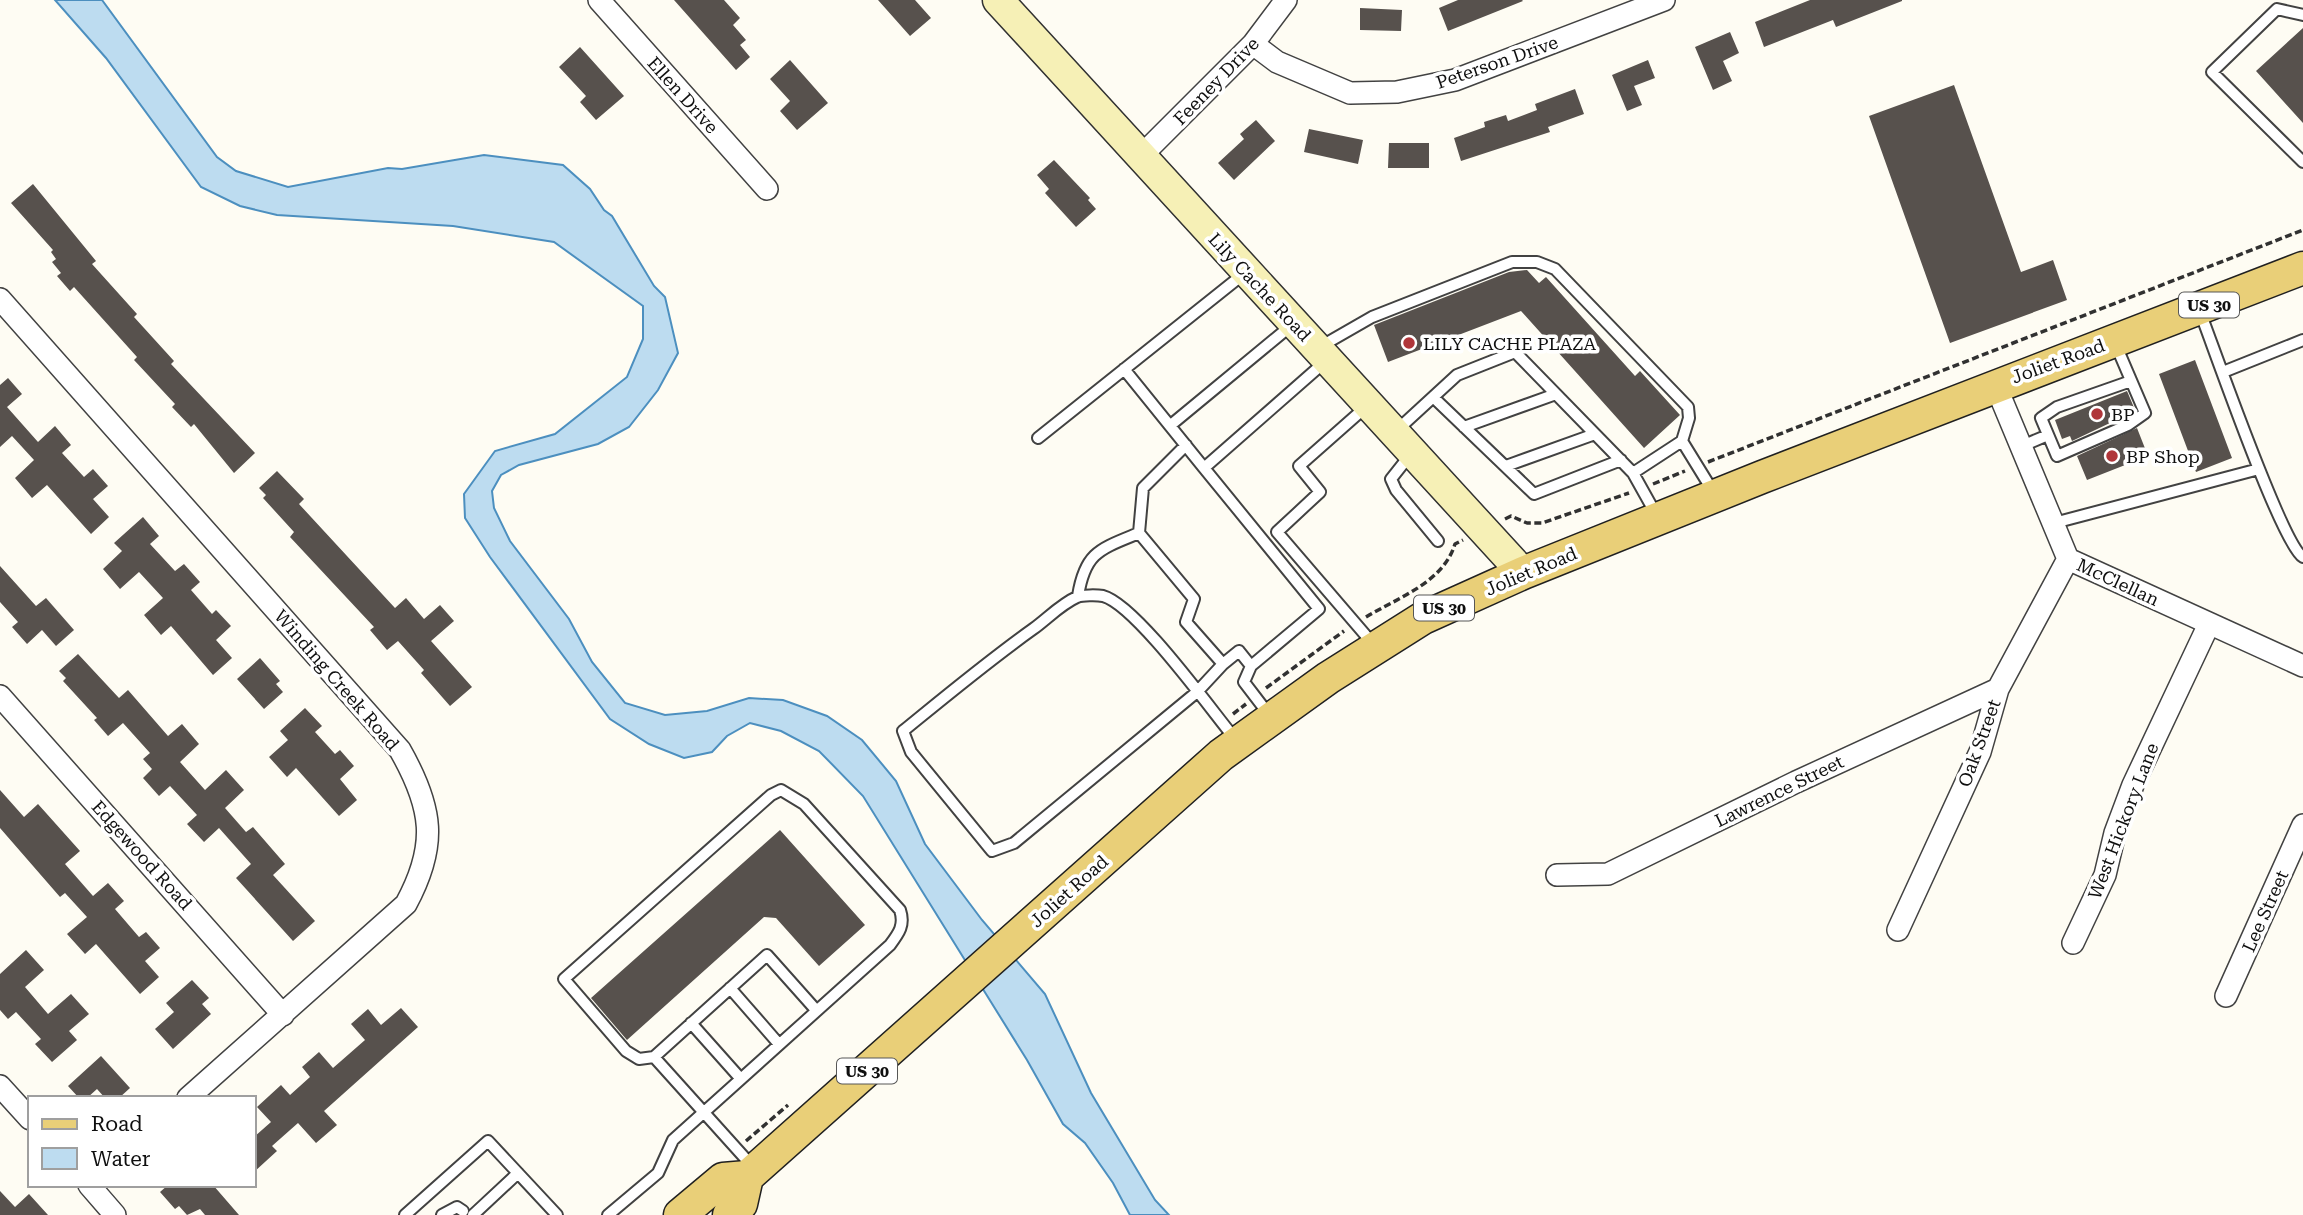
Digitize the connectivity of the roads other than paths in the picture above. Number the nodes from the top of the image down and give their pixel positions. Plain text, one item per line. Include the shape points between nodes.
1 (599, 0) edge
2 (998, 0) edge
3 (1286, 0) edge
4 (1664, 0) edge
5 (2303, 15) edge
6 (1253, 44) junction
7 (1140, 157) junction
8 (2303, 162) edge
9 (767, 189) dead end
10 (2303, 268) edge
11 (1246, 272) junction
12 (0, 299) edge
13 (2199, 309) junction
14 (1293, 324) junction
15 (2114, 340) junction
16 (2303, 340) edge
17 (1322, 355) junction
18 (1124, 369) junction
19 (2223, 372) junction
20 (2132, 381) junction
21 (1995, 384) junction
22 (1556, 394) junction
23 (1433, 397) junction
24 (1368, 405) junction
25 (1172, 424) junction
26 (1464, 426) junction
27 (1595, 434) junction
28 (2048, 435) junction
29 (1038, 438) dead end
30 (1682, 441) junction
31 (1403, 443) junction
32 (1186, 445) junction
33 (2022, 446) junction
34 (1621, 460) junction
35 (1506, 466) junction
36 (1205, 468) junction
37 (2259, 469) junction
38 (1633, 473) junction
39 (1715, 496) junction
40 (1658, 519) junction
41 (2054, 523) junction
42 (1139, 533) junction
43 (1438, 541) dead end
44 (2303, 557) edge
45 (2068, 559) junction
46 (1523, 573) junction
47 (1078, 596) junction
48 (2209, 624) junction
49 (1376, 647) junction
50 (1223, 664) junction
51 (1251, 666) junction
52 (2303, 666) edge
53 (1998, 689) junction
54 (1197, 692) junction
55 (0, 696) edge
56 (1272, 718) junction
57 (1238, 742) junction
58 (2303, 825) edge
59 (1557, 875) dead end
60 (1898, 930) dead end
61 (2073, 943) dead end
62 (730, 988) junction
63 (2226, 996) dead end
64 (816, 1010) junction
65 (283, 1014) junction
66 (691, 1023) junction
67 (778, 1044) junction
68 (654, 1057) junction
69 (740, 1078) junction
70 (0, 1086) edge
71 (190, 1096) edge
72 (703, 1111) junction
73 (28, 1117) edge
74 (747, 1165) junction
75 (518, 1173) junction
76 (91, 1187) edge
77 (549, 1212) edge
78 (468, 1213) edge
79 (115, 1215) edge
80 (405, 1215) edge
81 (442, 1215) edge
82 (608, 1215) edge
83 (680, 1215) edge
84 (729, 1215) edge

1 - 9 street, Ellen Drive
2 - 7 street, Lily Cache Road
3 - 6 street, Feeney Drive
4 - 6 street, Peterson Drive via 1455,80 1397,92 1350,93 1277,61
5 - 8 lane via 2277,9 2212,72
6 - 7 street, Feeney Drive
7 - 11 street, Lily Cache Road
10 - 13 main road, Joliet Road / US 30
11 - 14 street, Lily Cache Road
11 - 18 lane
12 - 65 street, Winding Creek Road via 400,750 418,782 428,814 429,846 421,876 406,904
13 - 15 main road, Joliet Road / US 30
13 - 19 lane
14 - 17 street, Lily Cache Road
14 - 25 lane
15 - 20 lane
15 - 21 main road, Joliet Road / US 30
16 - 19 lane
17 - 24 street, Lily Cache Road
17 - 30 lane via 1372,317 1512,262 1537,262 1555,269 1688,407
17 - 36 lane
18 - 25 lane
18 - 29 lane
19 - 37 lane
20 - 28 lane via 2056,407 2041,418
20 - 28 lane via 2145,410 2142,418 2057,456
21 - 33 street, McClellan
21 - 39 main road, Joliet Road / US 30
22 - 23 lane via 1515,352 1457,374
22 - 26 lane
22 - 27 lane
23 - 26 lane
23 - 31 lane
24 - 31 street, Lily Cache Road
24 - 49 lane via 1299,466 1321,492 1277,532
25 - 32 lane
26 - 35 lane
27 - 34 lane
27 - 35 lane
28 - 33 lane
30 - 38 lane
30 - 39 lane
31 - 43 lane via 1391,479
31 - 46 street, Lily Cache Road
32 - 36 lane
32 - 42 lane via 1143,488
33 - 41 street, McClellan
34 - 35 lane via 1534,494
34 - 38 lane
36 - 51 lane via 1320,608
37 - 41 lane
37 - 44 lane via 2290,539
38 - 40 lane
39 - 40 main road, Joliet Road / US 30
40 - 46 main road, Joliet Road / US 30
41 - 45 street, McClellan
42 - 47 lane via 1090,557
42 - 50 lane via 1195,599 1186,622
45 - 48 street, McClellan
45 - 53 street, Oak Street
46 - 49 main road, Joliet Road / US 30 via 1423,618
47 - 54 lane via 1104,596 1129,615
47 - 54 lane via 984,664 903,731 911,752 992,850 1014,843
48 - 52 street, McClellan
48 - 61 street, West Hickory Lane via 2133,785 2105,875
49 - 56 main road, Joliet Road / US 30
50 - 51 lane via 1239,652
50 - 54 lane
51 - 56 lane via 1244,682
53 - 59 street, Lawrence Street via 1608,874
53 - 60 street, Oak Street via 1980,752
54 - 57 lane
55 - 65 street, Edgewood Road
56 - 57 main road, Joliet Road / US 30
57 - 74 main road, Joliet Road / US 30 via 945,1002
58 - 63 street, Lee Street
62 - 64 lane via 767,955
62 - 66 lane
62 - 67 lane
64 - 67 lane
64 - 68 lane via 890,945 903,920 900,910 804,804 781,790 564,979 635,1058
65 - 71 street, Winding Creek Road
66 - 68 lane
66 - 69 lane
67 - 69 lane
68 - 72 lane
69 - 72 lane
70 - 73 street
72 - 74 lane
72 - 82 lane via 673,1140 658,1173
74 - 83 main road, Joliet Road / US 30
74 - 84 main road, Joliet Road / US 30 via 741,1204
75 - 77 lane
75 - 78 lane
75 - 80 lane via 488,1141
76 - 79 street
78 - 81 lane via 457,1207

